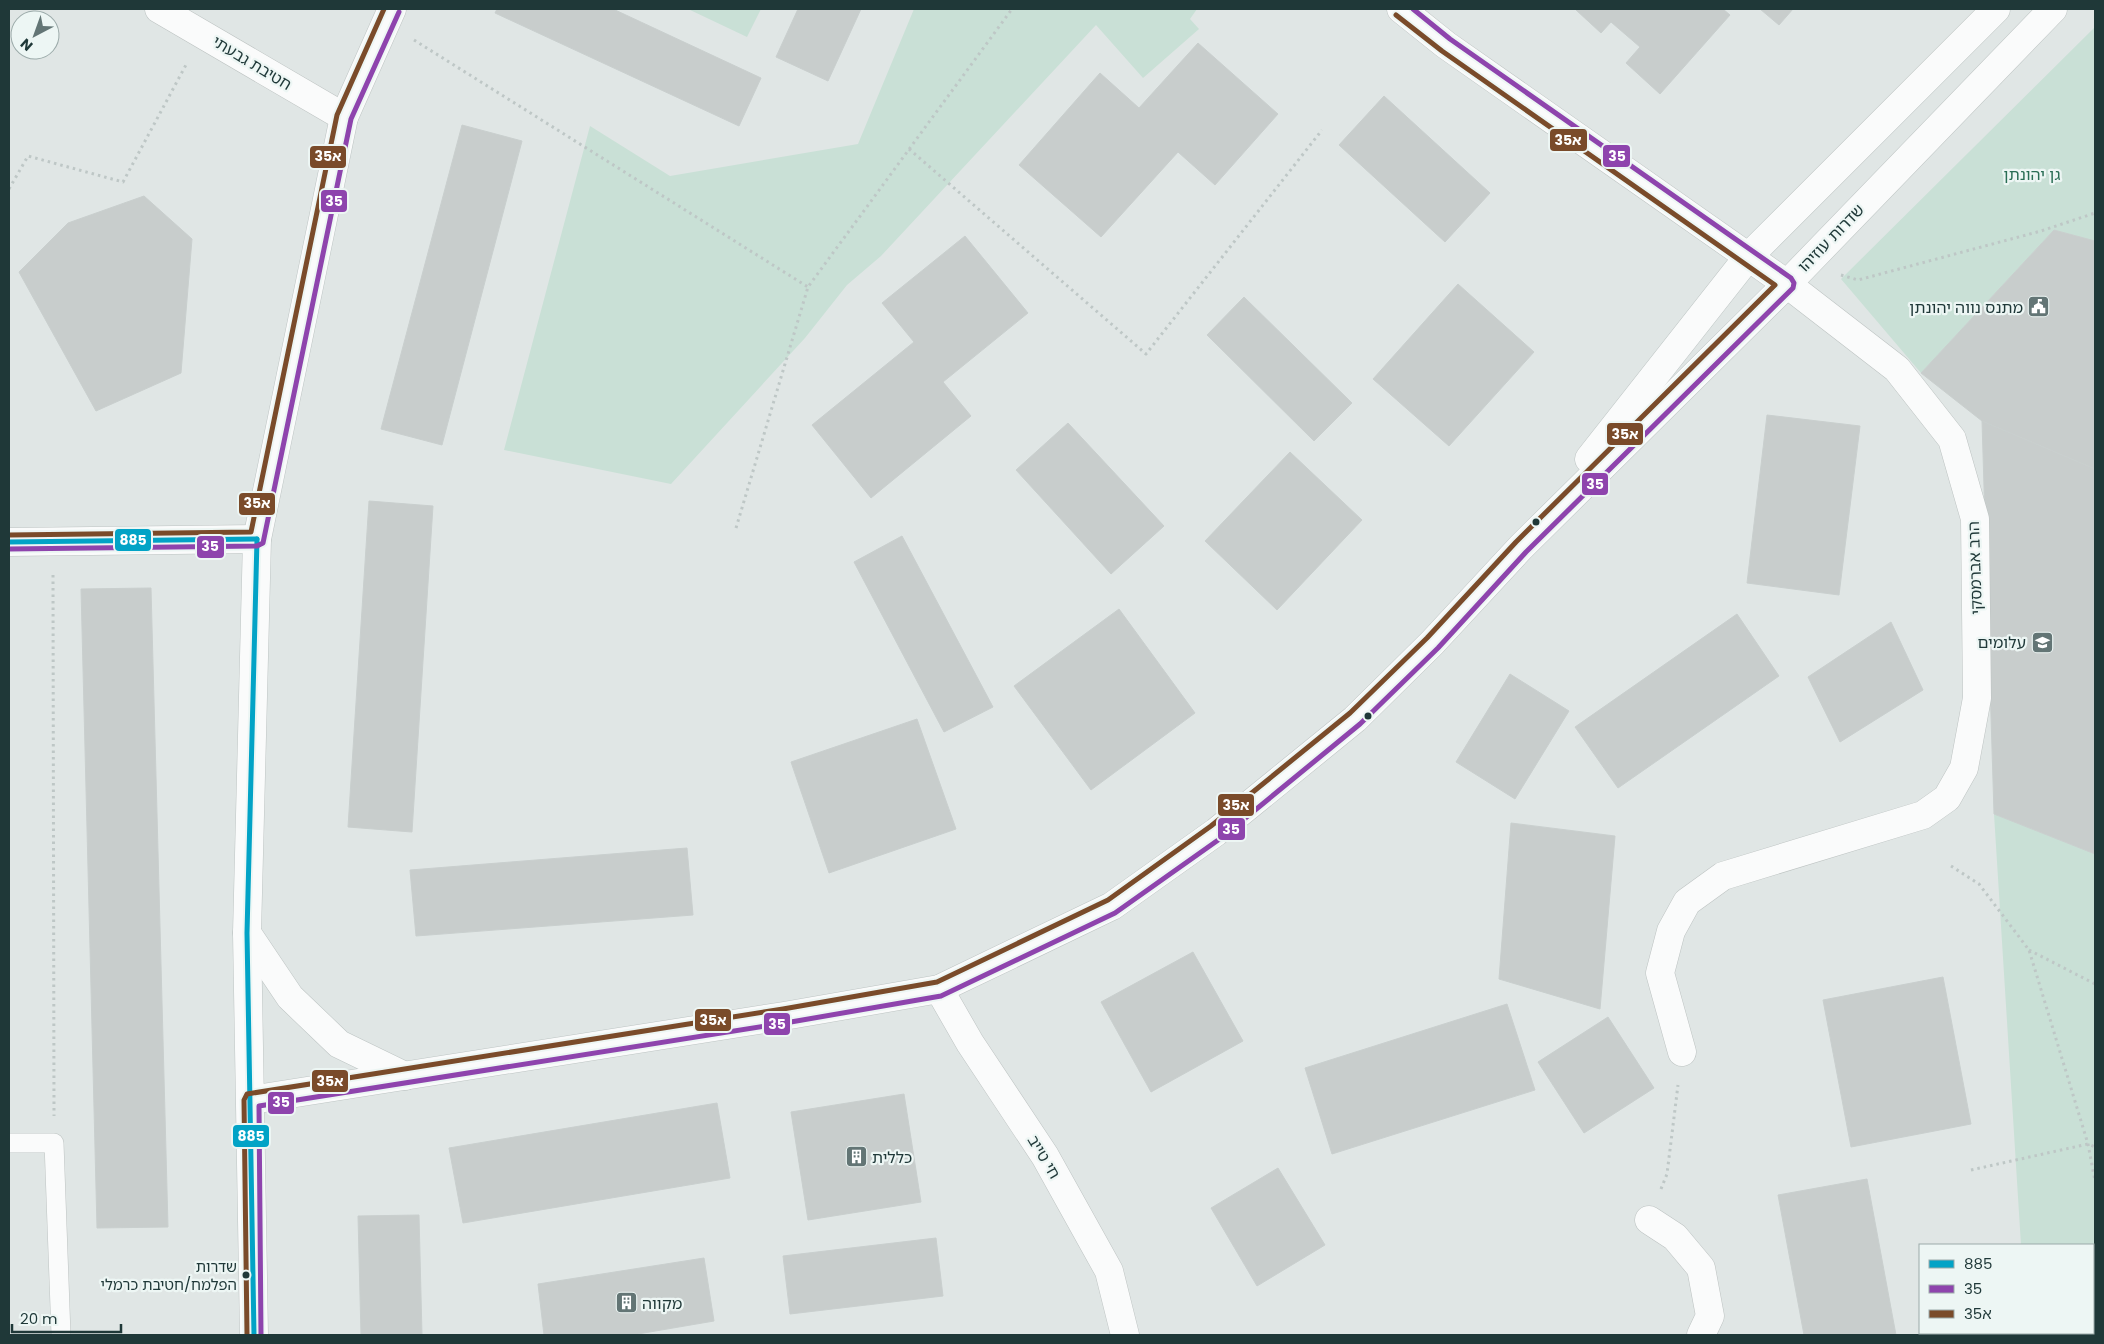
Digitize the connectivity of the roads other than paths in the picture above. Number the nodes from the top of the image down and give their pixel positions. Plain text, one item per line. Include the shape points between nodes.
1 (159, 9) edge
2 (1400, 9) edge
3 (1996, 9) edge
4 (2053, 9) edge
5 (389, 16) edge
6 (344, 117) junction
7 (1748, 256) junction
8 (1787, 284) junction
9 (257, 539) junction
10 (9, 542) edge
11 (1521, 547) junction
12 (246, 933) junction
13 (939, 989) junction
14 (1682, 1052) road end
15 (405, 1076) junction
16 (251, 1100) junction
17 (9, 1143) edge
18 (1649, 1220) road end
19 (61, 1335) edge
20 (254, 1335) edge
21 (1125, 1335) edge
22 (1702, 1335) edge

1 - 6 street, חטיבת גבעתי
2 - 7 street, הרב אברמסקי
3 - 7 street, שדרות עוזיהו
4 - 8 street, שדרות עוזיהו
5 - 6 street
6 - 9 street
7 - 8 street, הרב אברמסקי
7 - 11 street, שדרות עוזיהו
8 - 11 street, שדרות עוזיהו
8 - 14 street, הרב אברמסקי via 1897,369 1952,439 1975,519 1977,698 1964,768 1947,798 1924,815 1723,876 1687,902 1671,932 1660,973
9 - 10 street
9 - 12 street
11 - 13 street, שדרות עוזיהו via 1356,719 1216,832 1112,906
12 - 15 street via 290,997 339,1044
12 - 16 street
13 - 15 street, שדרות עוזיהו
13 - 21 street, חי טייב via 970,1043 1045,1156 1109,1272
15 - 16 street, שדרות עוזיהו
16 - 20 street
17 - 19 lane via 54,1143
18 - 22 street via 1675,1237 1701,1268 1710,1316

